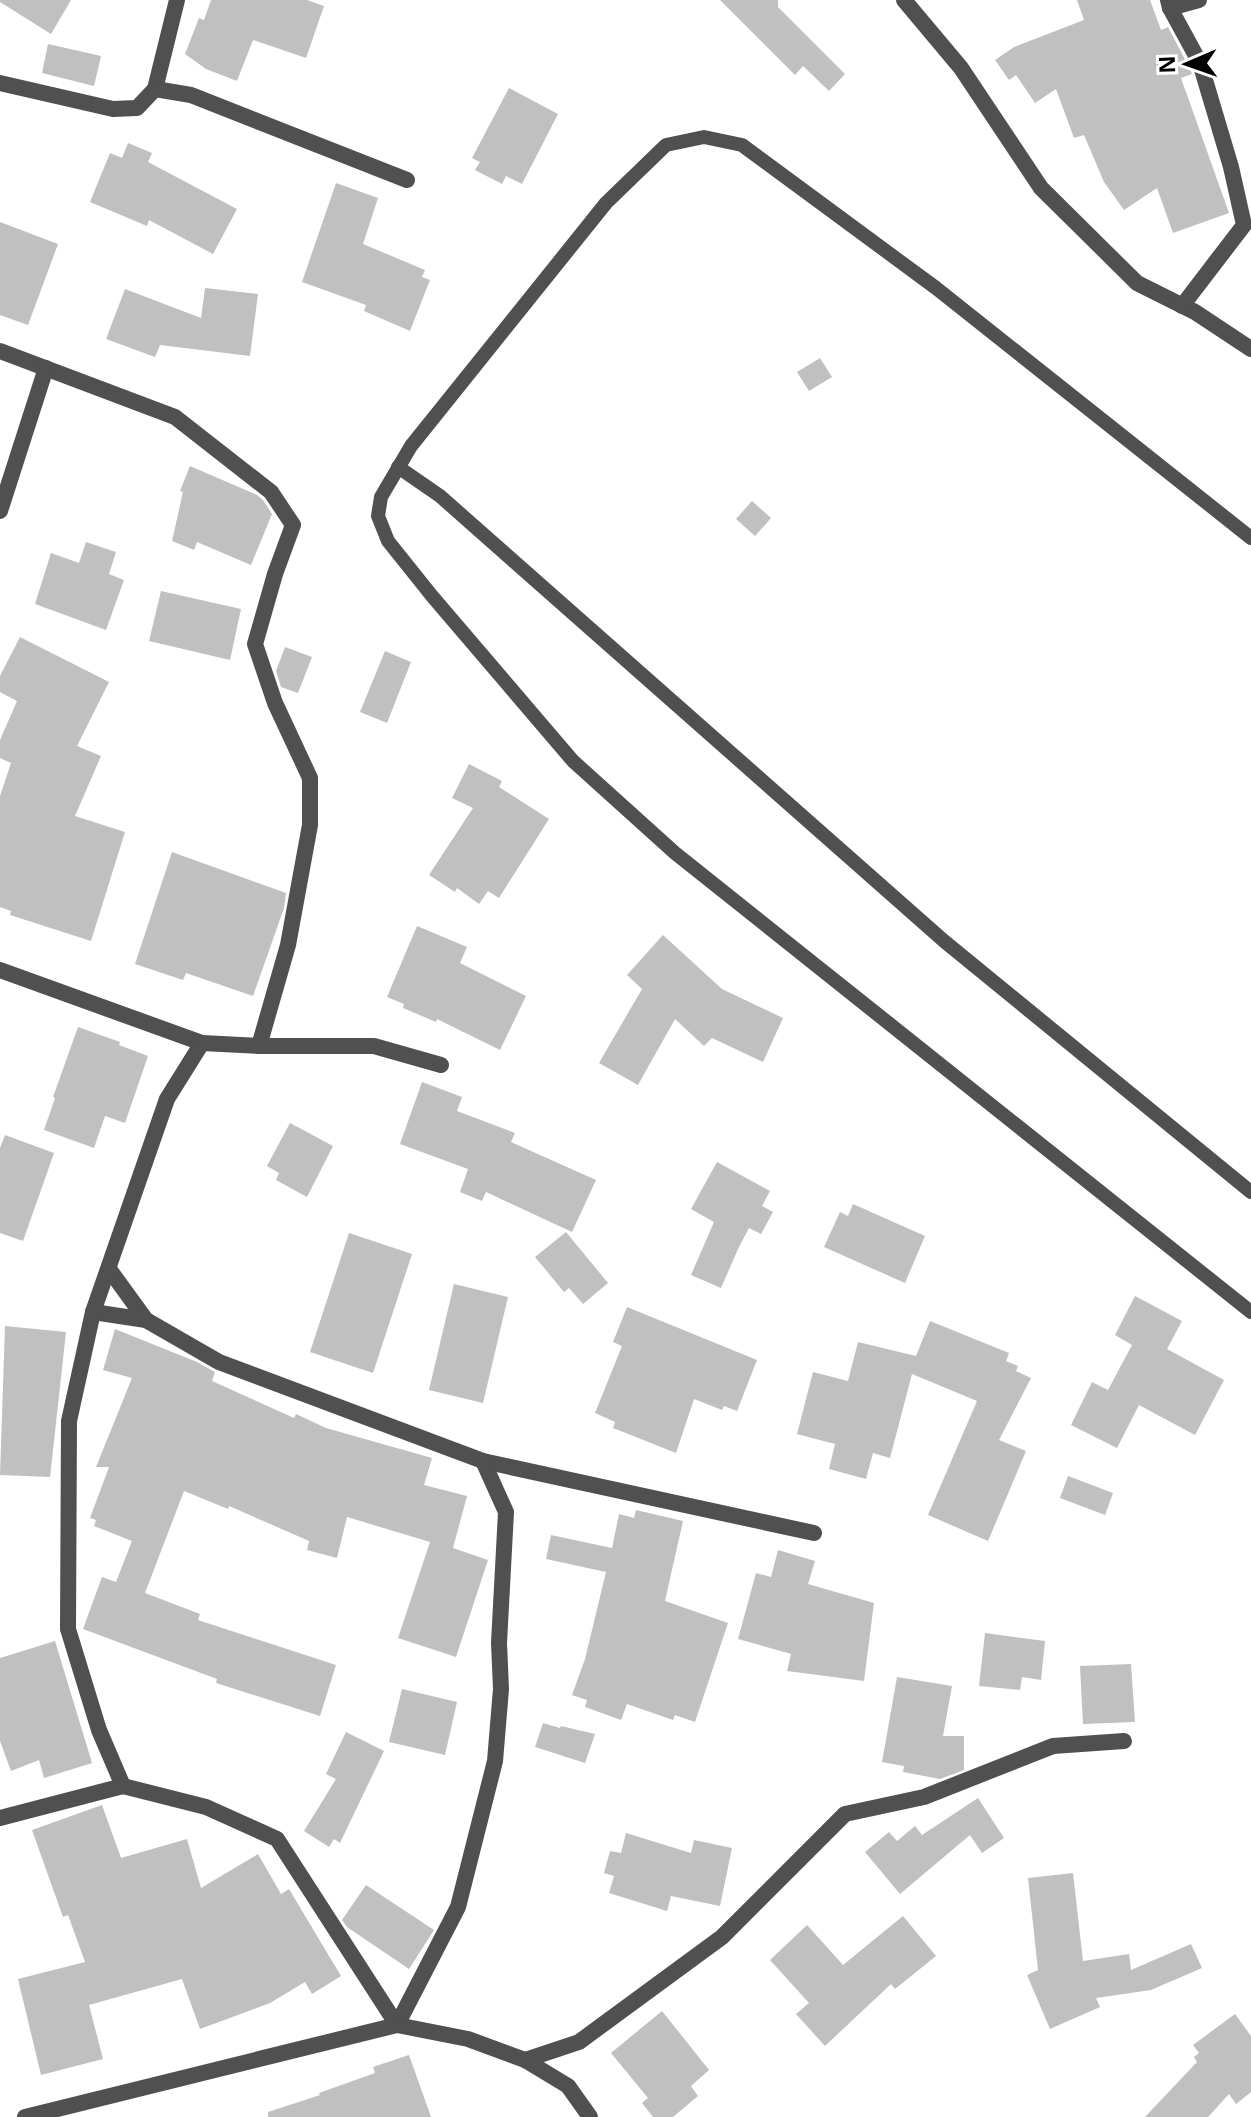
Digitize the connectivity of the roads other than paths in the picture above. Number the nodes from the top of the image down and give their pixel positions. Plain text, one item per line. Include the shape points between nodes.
1 (177, 0) edge
2 (904, 0) edge
3 (1199, 0) edge
4 (1169, 4) edge
5 (0, 83) edge
6 (155, 89) junction
7 (407, 180) dead end
8 (1182, 306) junction
9 (1251, 349) edge
10 (0, 351) edge
11 (46, 368) junction
12 (398, 467) junction
13 (0, 511) edge
14 (1251, 538) edge
15 (0, 970) edge
16 (202, 1043) junction
17 (259, 1046) junction
18 (441, 1065) dead end
19 (1251, 1192) edge
20 (109, 1269) junction
21 (93, 1312) junction
22 (1251, 1312) edge
23 (146, 1320) junction
24 (483, 1461) junction
25 (814, 1533) dead end
26 (1124, 1741) dead end
27 (123, 1786) junction
28 (0, 1818) edge
29 (397, 2025) junction
30 (525, 2060) junction
31 (47, 2114) edge
32 (25, 2117) edge
33 (590, 2117) edge

1 - 6 street
2 - 8 street via 961,68 1041,188 1137,283
3 - 4 street
4 - 8 street via 1200,63 1244,225
5 - 6 street via 113,109 137,108
6 - 7 street via 191,95
8 - 9 street
10 - 11 street
11 - 13 street
11 - 17 street via 175,417 271,492 293,525 255,644 310,778 310,825 288,945
12 - 14 lane via 606,203 666,145 704,137 742,145 936,288
12 - 19 lane via 440,496 944,941
12 - 22 lane via 381,497 378,516 388,541 573,761 675,853
15 - 16 street
16 - 17 street
16 - 20 street via 167,1099
17 - 18 street via 374,1046
20 - 21 street
20 - 23 street
21 - 23 street
21 - 27 street via 69,1421 68,1629 99,1730
23 - 24 street via 219,1362
24 - 25 street
24 - 29 street via 506,1512 495,1761 458,1907
26 - 30 street via 1053,1746 924,1797 845,1814 722,1937 579,2042
27 - 28 street
27 - 29 street via 206,1807 277,1839
29 - 30 street via 468,2039
29 - 31 street
30 - 33 street via 568,2086
31 - 32 street

